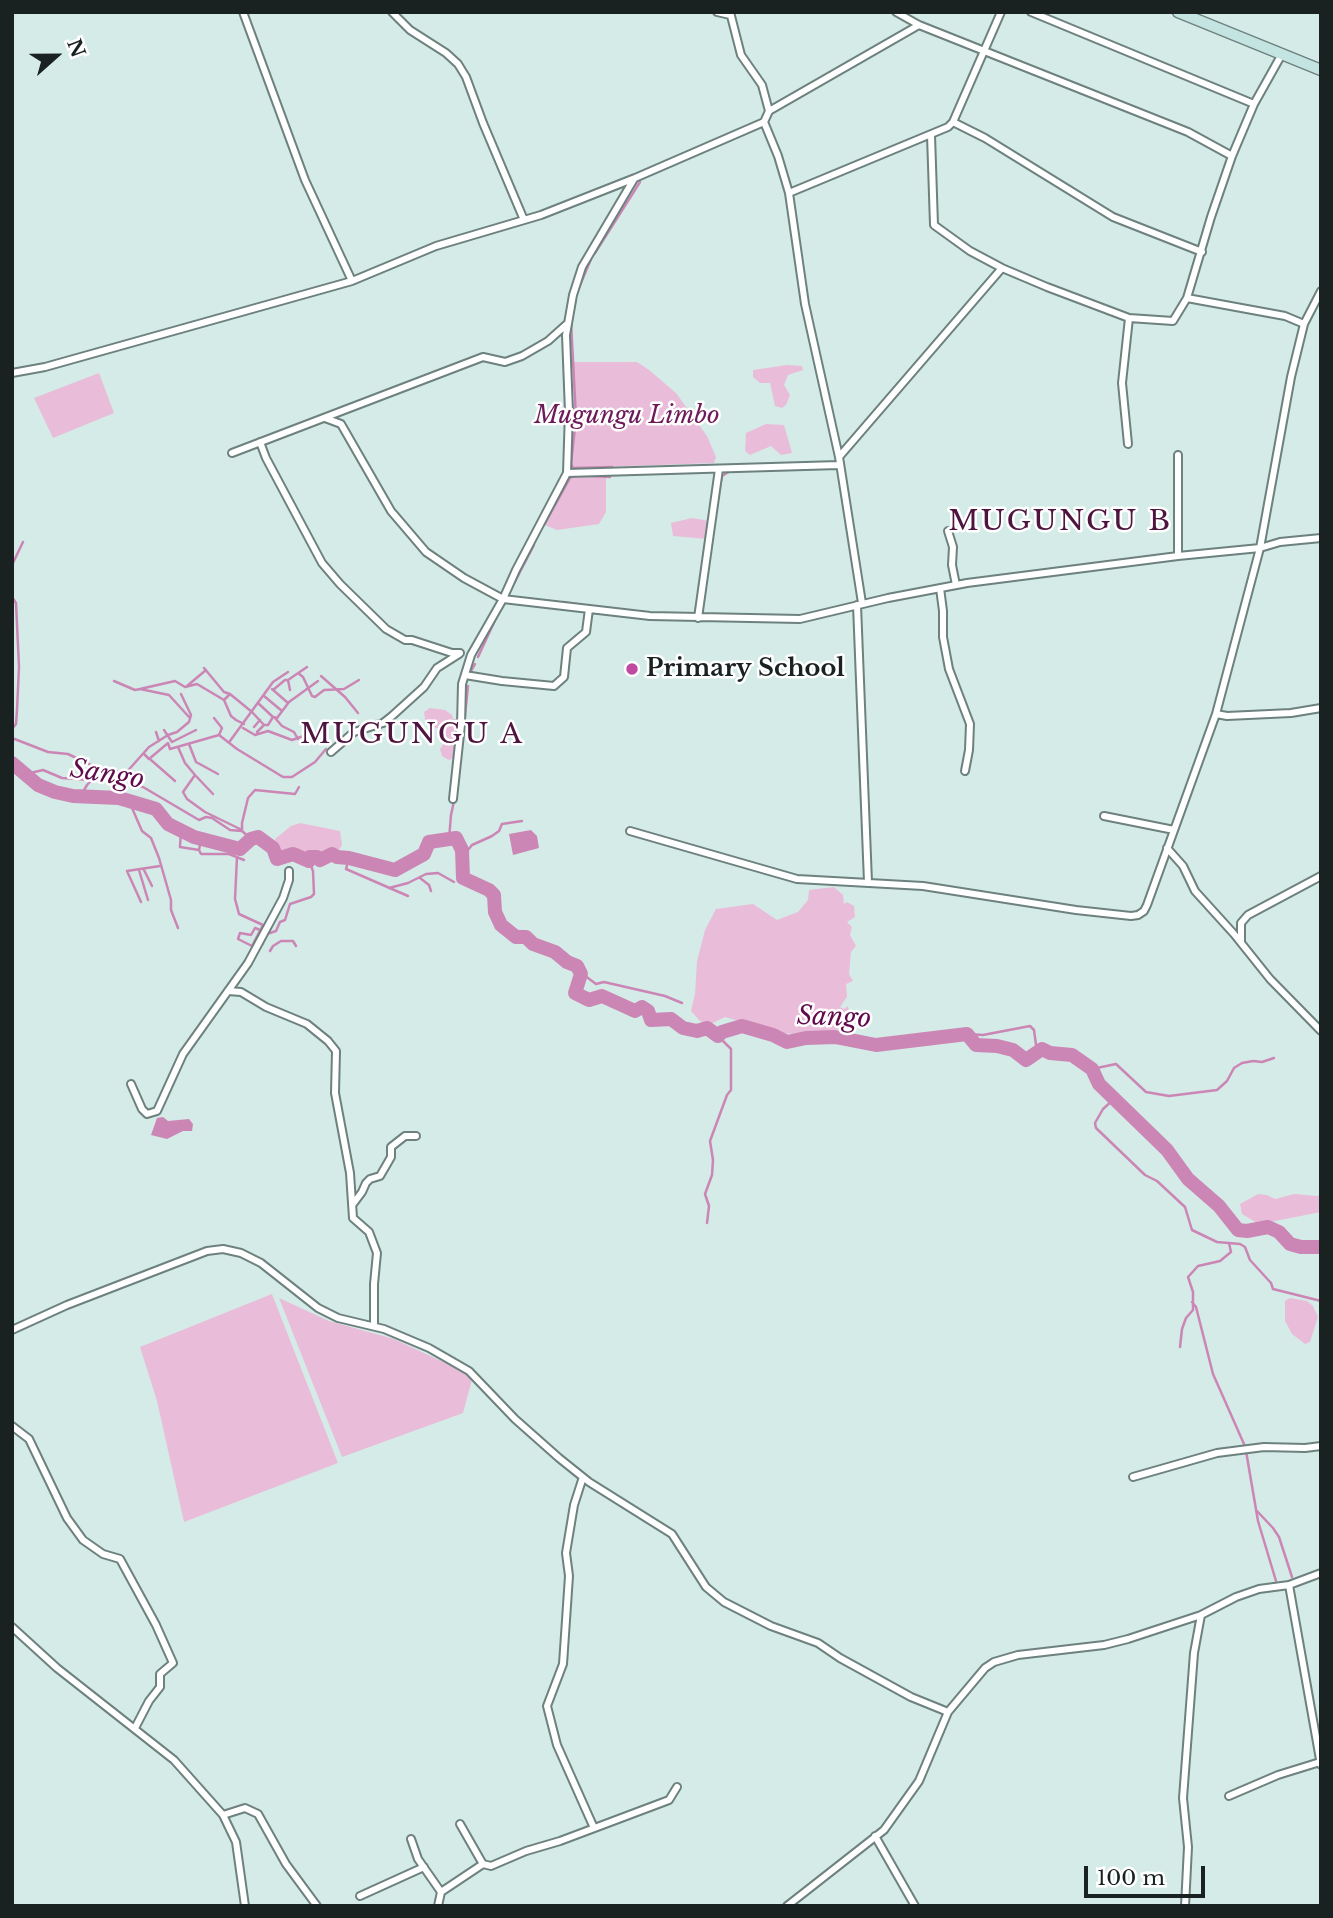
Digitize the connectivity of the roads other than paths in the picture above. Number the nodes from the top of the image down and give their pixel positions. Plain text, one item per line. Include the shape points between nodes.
1 (243, 12) edge
2 (392, 12) edge
3 (718, 12) edge
4 (896, 12) edge
5 (1001, 12) edge
6 (1031, 12) edge
7 (1178, 12) edge
8 (730, 13) edge
9 (919, 25) junction
10 (985, 52) junction
11 (1282, 54) junction
12 (1321, 70) edge
13 (1254, 104) junction
14 (769, 111) junction
15 (764, 122) junction
16 (953, 122) junction
17 (932, 135) junction
18 (1232, 156) junction
19 (635, 178) junction
20 (789, 193) junction
21 (524, 220) junction
22 (1202, 252) junction
23 (1002, 268) junction
24 (352, 281) junction
25 (1321, 291) edge
26 (1187, 298) junction
27 (1129, 317) junction
28 (567, 324) junction
29 (1304, 324) junction
30 (12, 373) edge
31 (348, 410) junction
32 (325, 418) junction
33 (341, 424) junction
34 (260, 442) junction
35 (1128, 444) dead end
36 (232, 453) dead end
37 (1178, 455) dead end
38 (839, 461) junction
39 (719, 469) junction
40 (567, 473) junction
41 (948, 531) dead end
42 (1321, 538) edge
43 (1260, 548) junction
44 (1178, 556) junction
45 (956, 585) junction
46 (940, 588) junction
47 (503, 599) junction
48 (859, 604) junction
49 (589, 608) junction
50 (698, 618) junction
51 (460, 653) junction
52 (471, 654) junction
53 (465, 675) junction
54 (1321, 708) edge
55 (1216, 714) junction
56 (331, 752) dead end
57 (965, 771) dead end
58 (453, 799) dead end
59 (1104, 816) dead end
60 (1174, 830) junction
61 (630, 831) dead end
62 (1167, 848) junction
63 (289, 871) dead end
64 (1321, 876) edge
65 (868, 882) junction
66 (1241, 942) junction
67 (236, 980) junction
68 (228, 991) junction
69 (241, 992) junction
70 (1321, 1031) edge
71 (131, 1084) dead end
72 (416, 1136) dead end
73 (352, 1206) junction
74 (374, 1326) junction
75 (12, 1330) edge
76 (12, 1426) edge
77 (1321, 1446) edge
78 (1133, 1478) dead end
79 (582, 1480) dead end
80 (1321, 1573) edge
81 (1290, 1585) junction
82 (1201, 1615) junction
83 (12, 1627) edge
84 (948, 1712) junction
85 (135, 1728) junction
86 (1320, 1764) edge
87 (677, 1787) dead end
88 (1229, 1796) dead end
89 (223, 1815) junction
90 (460, 1824) dead end
91 (594, 1828) junction
92 (875, 1836) junction
93 (411, 1839) dead end
94 (483, 1864) junction
95 (424, 1867) junction
96 (441, 1892) junction
97 (360, 1896) dead end
98 (245, 1906) edge
99 (317, 1906) edge
100 (438, 1906) edge
101 (787, 1906) edge
102 (915, 1906) edge
103 (1185, 1906) edge

1 - 24 street via 305,180
2 - 21 street via 458,64
3 - 8 street
4 - 9 street
5 - 10 street
6 - 13 street
7 - 11 main road
8 - 14 street via 741,55 762,85
9 - 10 street
9 - 14 street
10 - 16 street
10 - 18 street via 1188,132
11 - 12 main road
11 - 13 street
13 - 18 street
14 - 15 street
15 - 19 street
15 - 20 street
16 - 17 street
16 - 22 street via 1113,217
17 - 20 street
17 - 23 street via 934,225
18 - 22 street
19 - 21 street
19 - 28 street via 582,267
20 - 38 street via 805,304
21 - 24 street via 436,246
22 - 26 street
23 - 27 street
23 - 38 street
24 - 30 street
25 - 29 street
26 - 27 street via 1173,321
26 - 29 street via 1285,316
27 - 35 street via 1122,383
28 - 31 street via 522,356 505,362 483,357
28 - 40 street
29 - 43 street
31 - 32 street
31 - 33 street
32 - 33 street
32 - 34 street
33 - 47 street via 391,511 426,552
34 - 36 street
34 - 51 street via 322,563 340,584 386,629 405,640
37 - 44 street
38 - 39 street
38 - 48 street
39 - 40 street
39 - 50 street
40 - 47 street
41 - 45 street
42 - 43 street
43 - 44 street
43 - 55 street
44 - 45 street
45 - 46 street
46 - 48 street
46 - 57 street via 949,669 970,724
47 - 49 street
47 - 52 street
48 - 50 street via 800,619
48 - 65 street
49 - 50 street
49 - 53 street via 586,632 567,648 564,677 554,686
51 - 52 street
51 - 56 street via 437,668 425,687 383,723 354,732
52 - 53 street
53 - 58 street
54 - 55 street
55 - 60 street
59 - 60 street
60 - 62 street
61 - 65 street via 797,880
62 - 65 street via 1144,911 1131,916
62 - 66 street via 1195,891
63 - 67 street via 283,898
64 - 66 street via 1248,915 1241,923
66 - 70 street
67 - 68 street
67 - 69 street
68 - 69 street
68 - 71 street via 183,1054 157,1111 147,1114 142,1109
69 - 73 street via 307,1024 336,1051 335,1093
72 - 73 street via 405,1136 391,1147 391,1157 380,1176 370,1179
73 - 74 street via 353,1218 369,1232 377,1253
74 - 75 street via 318,1308 261,1263 223,1249 207,1251
74 - 84 street via 429,1348 469,1371 559,1458 672,1534 706,1587 724,1602 818,1643 911,1698
76 - 85 street via 29,1438 67,1518 83,1540 120,1559 173,1663 160,1674 160,1687
77 - 78 street via 1217,1453
79 - 91 street via 566,1553 569,1576 563,1664 547,1706 557,1745
80 - 81 street
81 - 82 street via 1259,1589
81 - 86 street
82 - 84 street via 1104,1645 994,1662
82 - 103 street via 1183,1798 1188,1847
83 - 85 street
84 - 92 street via 919,1781
85 - 89 street via 174,1760
86 - 88 street
87 - 91 street via 669,1800
89 - 98 street via 236,1842
89 - 99 street via 244,1808 258,1814
90 - 94 street
91 - 94 street via 491,1866
92 - 101 street
92 - 102 street
93 - 95 street
94 - 96 street
95 - 96 street
95 - 97 street
96 - 100 street

